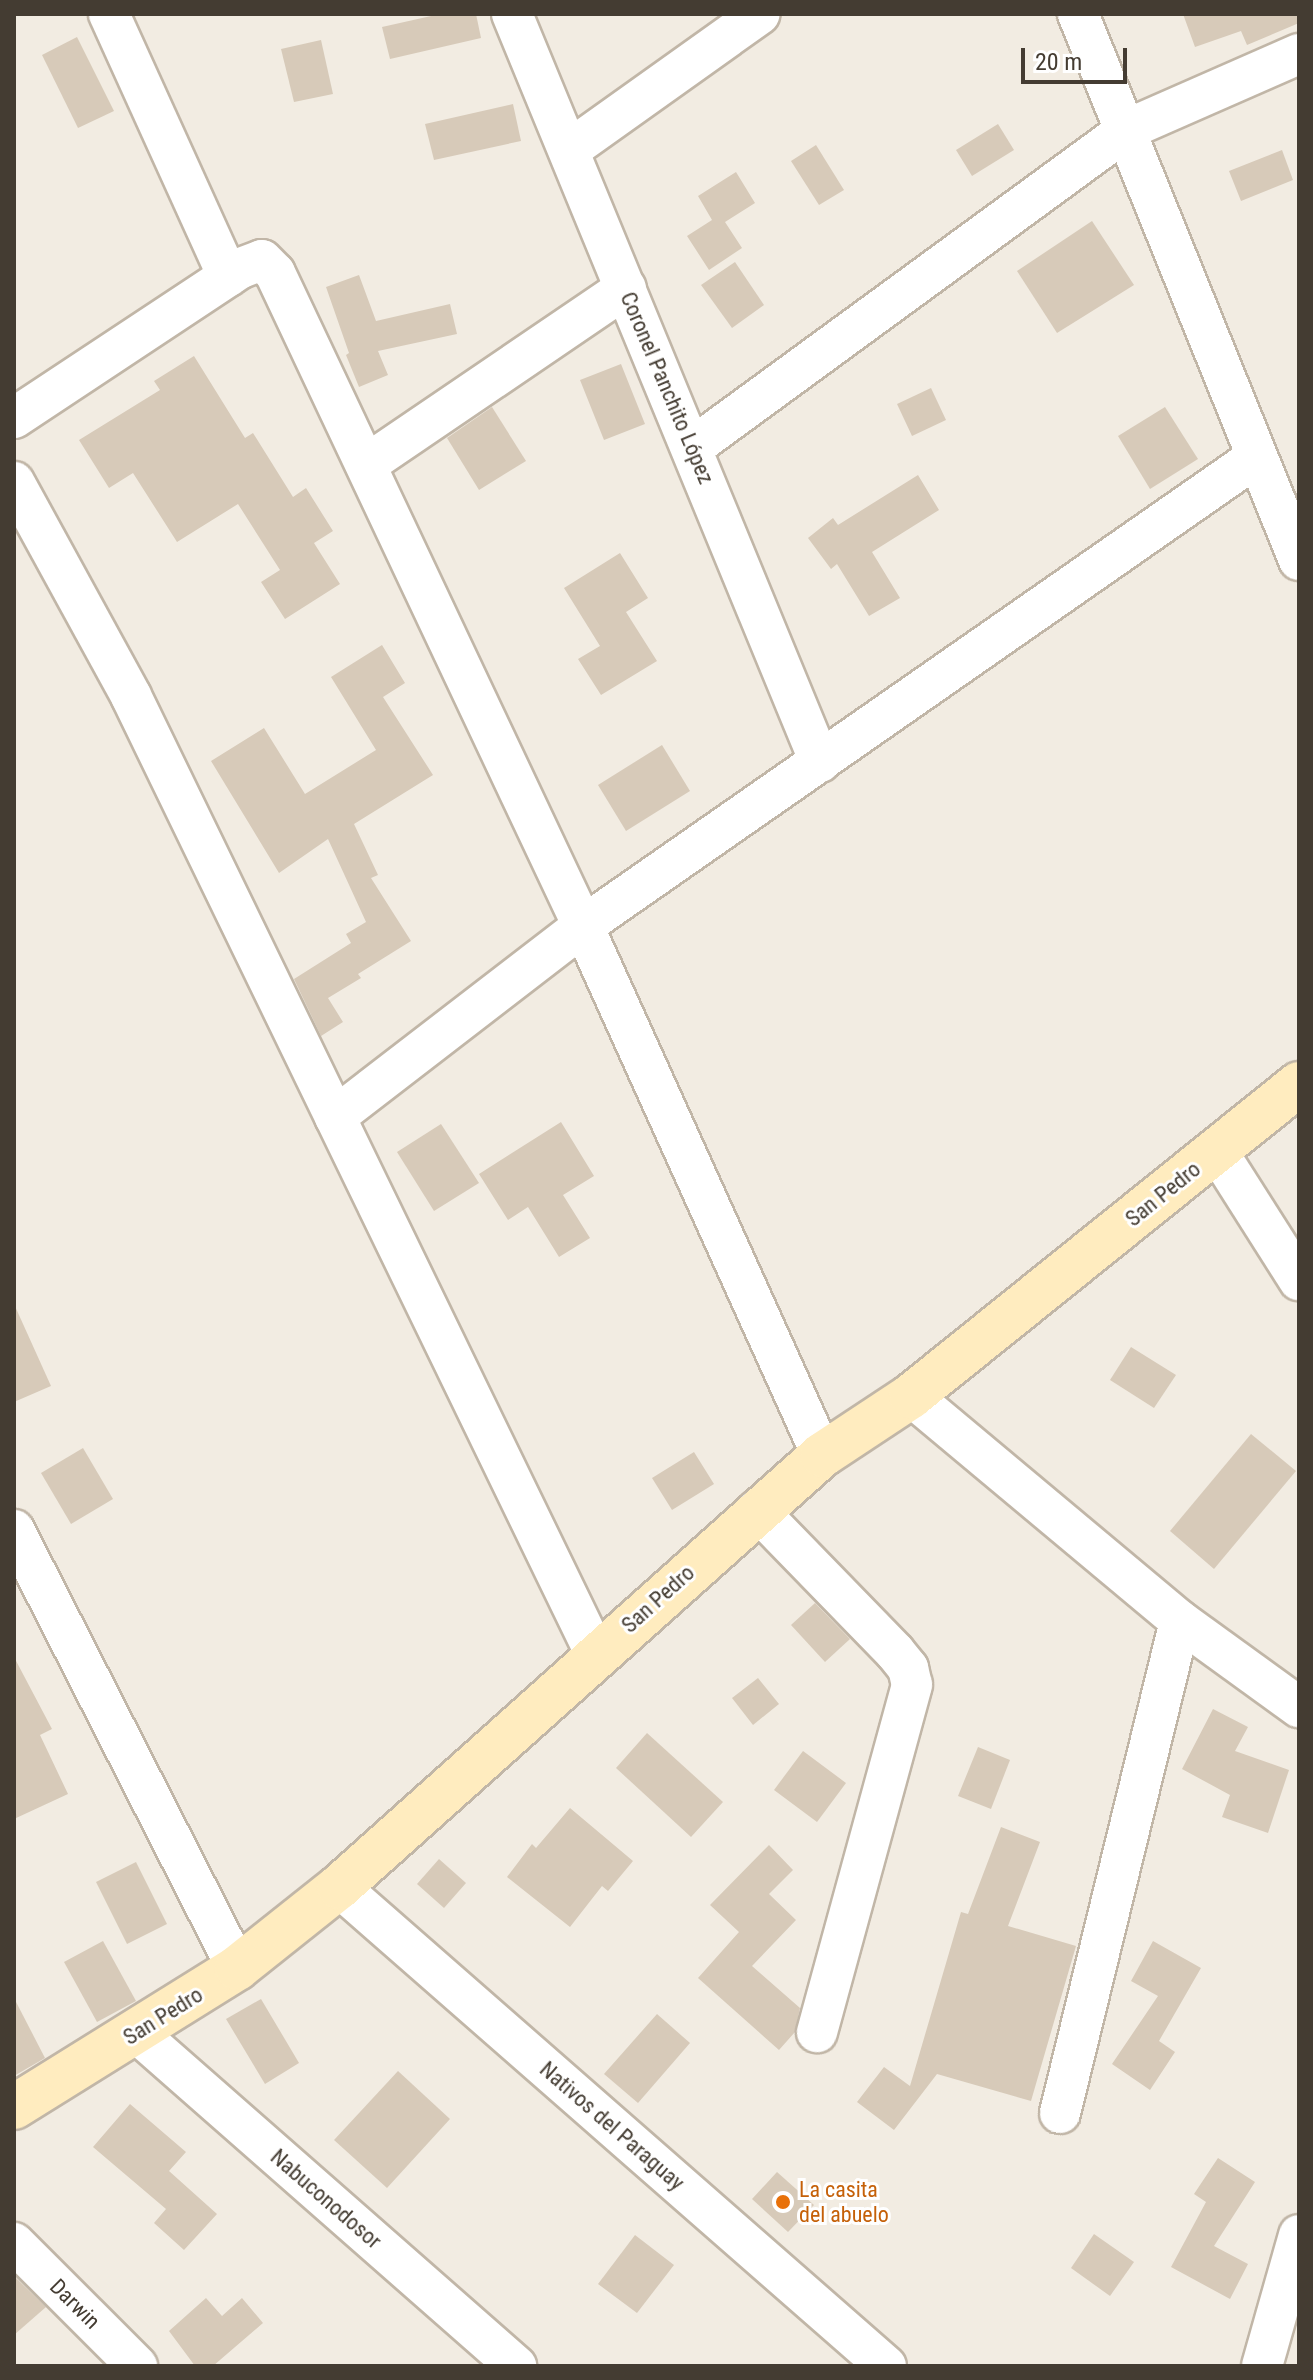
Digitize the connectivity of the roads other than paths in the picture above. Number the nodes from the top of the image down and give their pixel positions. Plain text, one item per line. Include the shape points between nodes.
1 (109, 14) edge
2 (512, 14) edge
3 (760, 14) edge
4 (1078, 14) edge
5 (1299, 54) edge
6 (1128, 129) junction
7 (569, 150) junction
8 (228, 276) junction
9 (626, 288) junction
10 (14, 418) edge
11 (693, 447) junction
12 (1255, 458) junction
13 (367, 464) junction
14 (14, 482) edge
15 (1287, 498) edge
16 (1299, 560) edge
17 (820, 762) junction
18 (583, 926) junction
19 (1299, 1084) edge
20 (335, 1117) junction
21 (1217, 1151) junction
22 (1299, 1280) edge
23 (911, 1396) junction
24 (822, 1455) junction
25 (757, 1510) junction
26 (14, 1530) edge
27 (1180, 1621) junction
28 (596, 1655) junction
29 (1299, 1707) edge
30 (339, 1887) junction
31 (237, 1968) junction
32 (817, 2032) dead end
33 (137, 2033) junction
34 (14, 2107) edge
35 (1060, 2113) dead end
36 (1299, 2235) edge
37 (14, 2243) edge
38 (137, 2366) edge
39 (516, 2366) edge
40 (886, 2366) edge
41 (1262, 2366) edge

1 - 8 street
2 - 7 street, Coronel Panchito López
3 - 7 street
4 - 6 street
5 - 6 street
6 - 11 street
6 - 12 street
7 - 9 street, Coronel Panchito López
8 - 10 street
8 - 13 street via 262,260 275,273
9 - 11 street, Coronel Panchito López
9 - 13 street
11 - 17 street, Coronel Panchito López
12 - 15 street
12 - 17 street
13 - 18 street
14 - 20 street via 131,696
15 - 16 street
17 - 18 street
18 - 20 street
18 - 24 street
19 - 21 main road, San Pedro
20 - 28 street
21 - 22 street
21 - 23 main road, San Pedro
23 - 24 main road, San Pedro
23 - 27 street
24 - 25 main road, San Pedro
25 - 28 main road, San Pedro
25 - 32 street via 895,1652 908,1668 912,1685
26 - 31 street
27 - 29 street
27 - 35 street
28 - 30 main road, San Pedro
30 - 31 main road, San Pedro
30 - 40 street, Nativos del Paraguay
31 - 33 main road, San Pedro
33 - 34 main road, San Pedro
33 - 39 street, Nabuconodosor
36 - 41 street
37 - 38 street, Darwin

